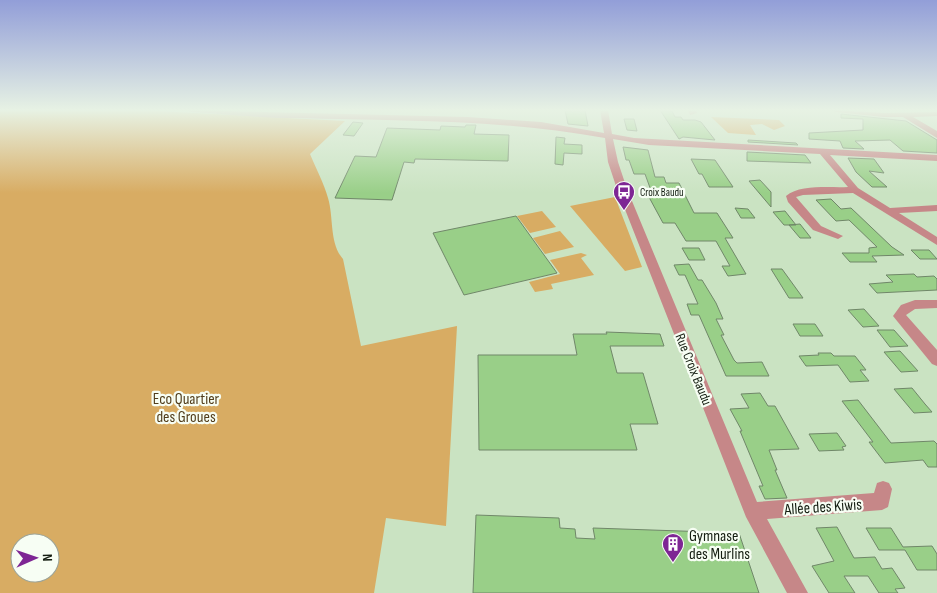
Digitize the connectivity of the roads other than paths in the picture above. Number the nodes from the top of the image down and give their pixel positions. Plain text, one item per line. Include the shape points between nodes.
1 (609, 137) edge
2 (614, 138) edge
3 (822, 152) junction
4 (937, 158) edge
5 (855, 190) junction
6 (937, 208) edge
7 (888, 211) junction
8 (838, 236) dead end
9 (937, 242) edge
10 (937, 304) edge
11 (937, 360) edge
12 (882, 489) dead end
13 (752, 511) junction
14 (798, 593) edge

1 - 13 street, Rue Croix Baudu via 622,189
2 - 3 street
3 - 4 street
3 - 5 street
5 - 7 street
5 - 8 street via 802,192 791,196 817,228
6 - 7 street
7 - 9 street
10 - 11 street via 906,306 899,316
12 - 13 street, Allée des Kiwis via 882,501
13 - 14 street, Rue Croix Baudu

